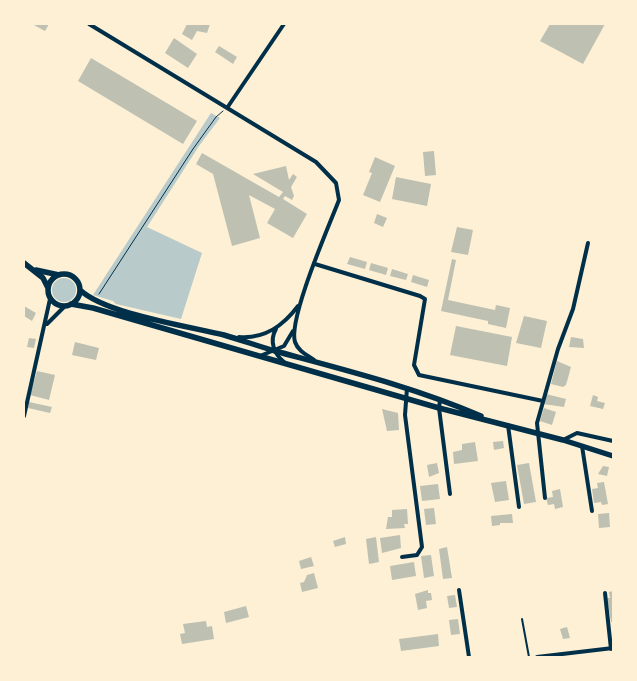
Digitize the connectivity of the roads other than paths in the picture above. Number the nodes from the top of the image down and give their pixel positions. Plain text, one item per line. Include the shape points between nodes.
1 (89, 24) edge
2 (284, 24) edge
3 (227, 108) junction
4 (588, 243) dead end
5 (24, 263) edge
6 (315, 264) junction
7 (34, 269) junction
8 (59, 275) junction
9 (48, 289) junction
10 (80, 290) junction
11 (50, 298) junction
12 (68, 305) junction
13 (300, 305) junction
14 (45, 326) junction
15 (295, 327) junction
16 (276, 329) junction
17 (225, 336) junction
18 (274, 351) junction
19 (258, 356) junction
20 (316, 361) junction
21 (286, 364) junction
22 (407, 388) junction
23 (405, 398) junction
24 (440, 398) junction
25 (543, 401) junction
26 (439, 408) junction
27 (24, 414) edge
28 (499, 423) junction
29 (508, 425) junction
30 (537, 433) junction
31 (564, 440) junction
32 (613, 441) edge
33 (582, 446) junction
34 (613, 456) edge
35 (450, 494) dead end
36 (545, 498) dead end
37 (519, 507) dead end
38 (592, 511) dead end
39 (402, 557) dead end
40 (459, 590) dead end
41 (605, 593) dead end
42 (522, 618) dead end
43 (612, 649) edge
44 (469, 657) edge
45 (529, 657) edge
46 (537, 657) edge

1 - 3 street
2 - 3 street
3 - 6 street via 316,162 336,183 339,200
4 - 25 street via 572,314
5 - 7 main road
6 - 13 street
6 - 25 street via 425,299 414,365 419,375
7 - 8 main road
7 - 9 main road
8 - 9 main road via 51,280
8 - 10 main road via 73,277
9 - 11 main road
10 - 12 main road via 77,298
10 - 17 main road via 95,301 121,310
11 - 12 main road via 56,304
11 - 14 street
12 - 14 street
12 - 19 main road via 93,308
13 - 15 street
13 - 16 street
14 - 27 street
15 - 18 street via 286,344
15 - 20 street via 294,339 298,347
16 - 17 street via 252,337
16 - 18 street via 272,337
17 - 18 main road
18 - 19 street
18 - 20 main road
18 - 21 street
19 - 21 main road
20 - 22 main road
21 - 23 main road
22 - 23 street
22 - 24 main road
23 - 26 main road
23 - 39 street via 422,547 418,555
24 - 26 street
24 - 28 main road
25 - 30 street
26 - 28 main road
26 - 35 street
28 - 29 main road
29 - 30 main road
29 - 37 street
30 - 31 main road
30 - 36 street
31 - 32 street via 577,432
31 - 33 main road
33 - 34 main road
33 - 38 street
40 - 44 street
41 - 43 street
42 - 45 lane
43 - 46 street

